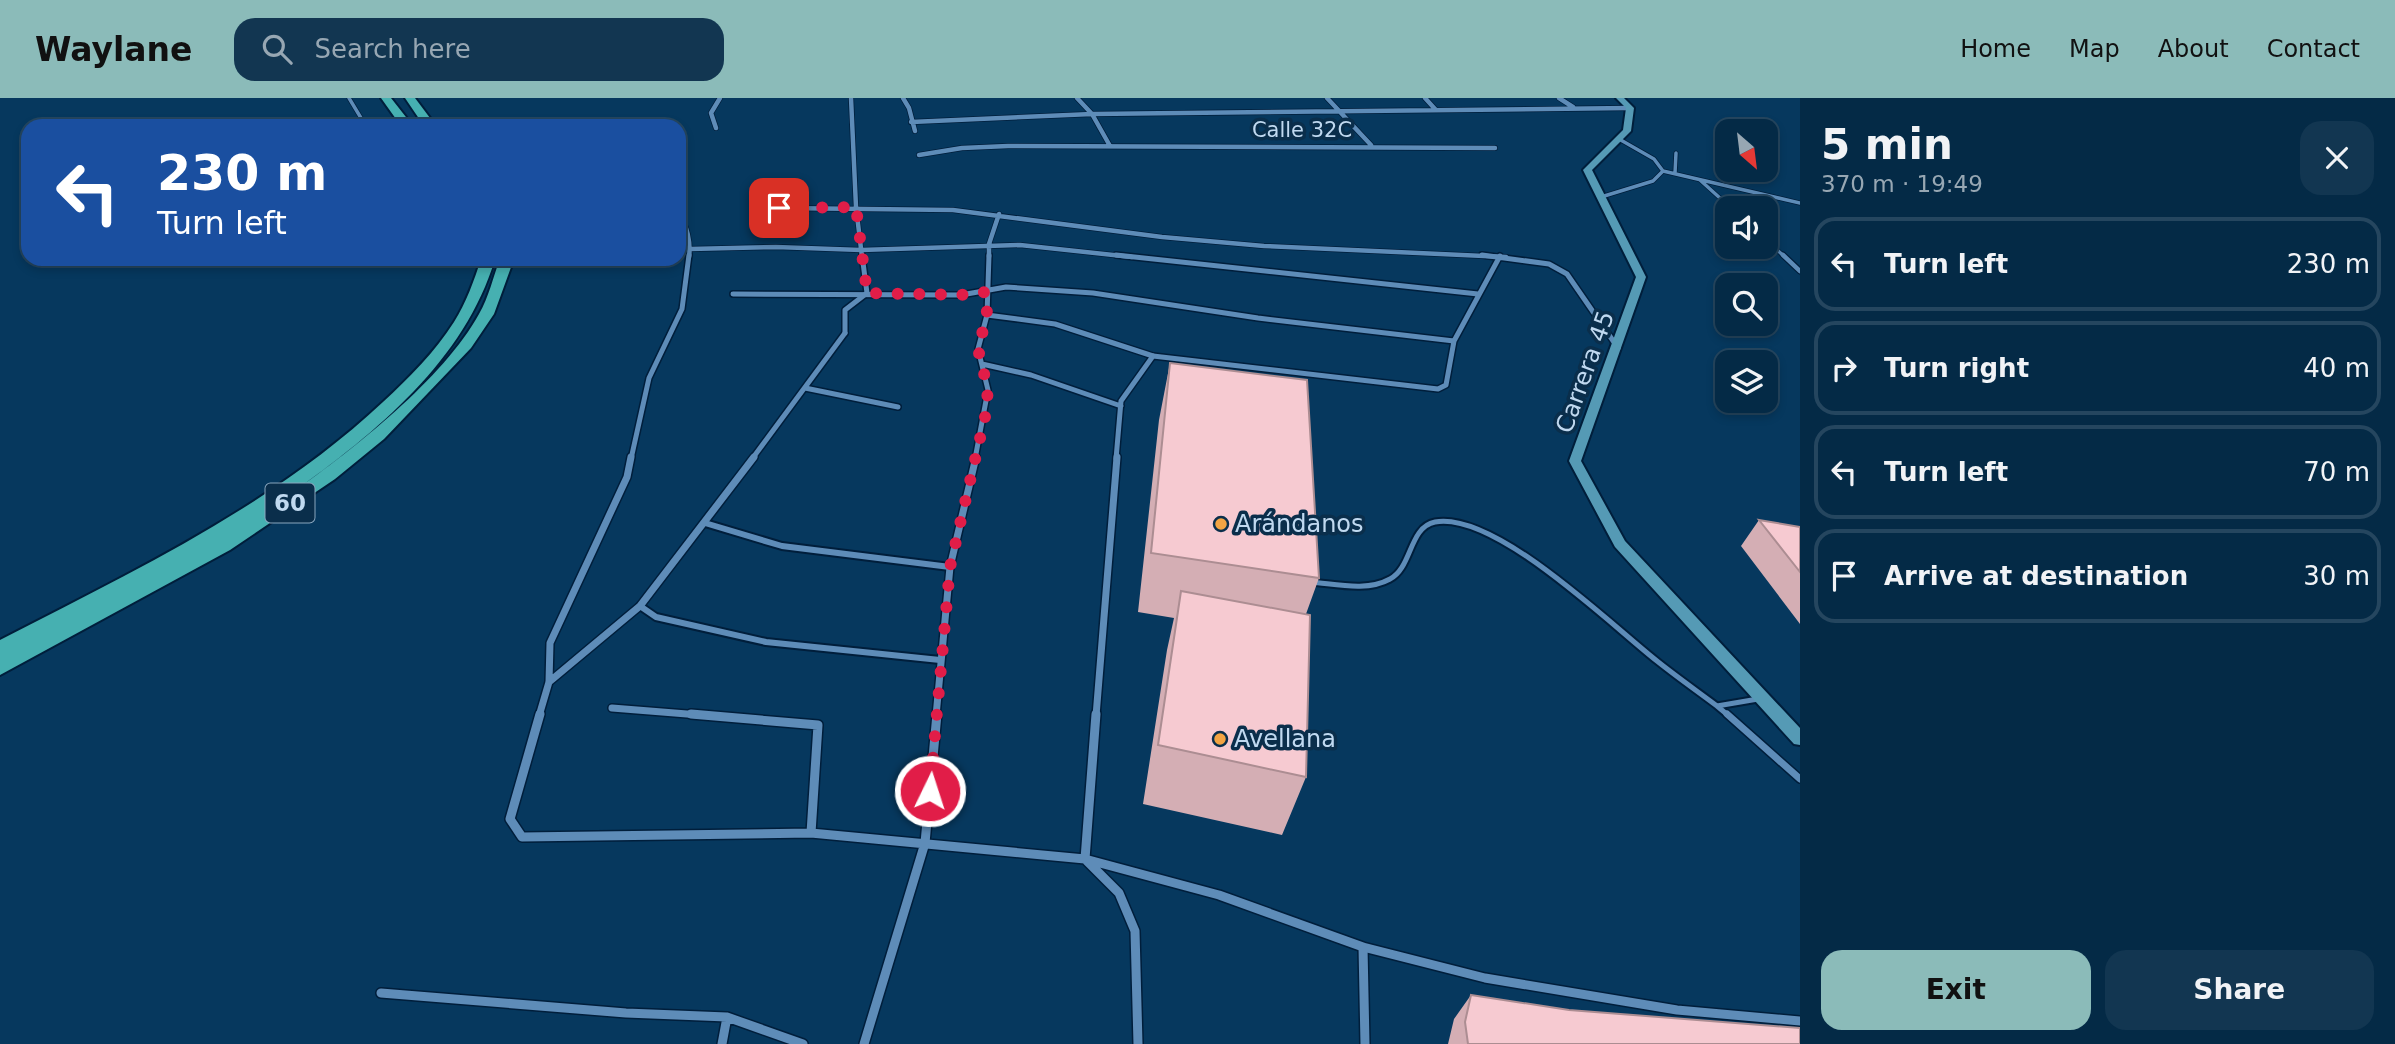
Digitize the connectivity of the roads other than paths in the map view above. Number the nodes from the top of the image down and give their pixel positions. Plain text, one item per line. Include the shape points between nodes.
1 (349, 98) edge
2 (386, 98) edge
3 (410, 98) edge
4 (720, 98) edge
5 (851, 98) edge
6 (903, 98) edge
7 (1077, 98) edge
8 (1327, 98) edge
9 (1425, 98) edge
10 (1559, 98) edge
11 (1620, 98) edge
12 (1574, 107) junction
13 (1630, 108) junction
14 (1435, 109) junction
15 (1340, 111) junction
16 (1092, 114) junction
17 (361, 118) dead end
18 (402, 119) edge
19 (425, 119) edge
20 (911, 122) junction
21 (716, 128) dead end
22 (915, 131) dead end
23 (1619, 139) junction
24 (1371, 145) junction
25 (1110, 146) junction
26 (1495, 148) dead end
27 (1676, 153) dead end
28 (919, 155) dead end
29 (1663, 171) junction
30 (1675, 173) junction
31 (1698, 178) junction
32 (1718, 196) edge
33 (1601, 197) junction
34 (1800, 203) edge
35 (856, 207) junction
36 (779, 208) dead end
37 (999, 214) junction
38 (686, 230) edge
39 (989, 244) junction
40 (690, 249) junction
41 (861, 250) junction
42 (1778, 251) edge
43 (1500, 256) junction
44 (485, 266) edge
45 (505, 266) edge
46 (1800, 271) edge
47 (986, 292) junction
48 (867, 293) junction
49 (733, 294) dead end
50 (1478, 294) junction
51 (987, 315) junction
52 (845, 333) joint
53 (1454, 341) junction
54 (1618, 348) junction
55 (1153, 356) junction
56 (982, 364) junction
57 (805, 388) junction
58 (1121, 406) junction
59 (898, 407) dead end
60 (705, 523) junction
61 (950, 567) junction
62 (1310, 582) edge
63 (640, 606) junction
64 (0, 649) edge
65 (940, 660) junction
66 (0, 667) edge
67 (549, 682) junction
68 (1761, 698) junction
69 (1717, 706) junction
70 (612, 708) dead end
71 (1800, 739) edge
72 (1800, 779) edge
73 (811, 833) junction
74 (925, 843) junction
75 (1085, 859) junction
76 (1363, 947) junction
77 (381, 993) dead end
78 (727, 1017) junction
79 (1800, 1021) edge
80 (722, 1044) edge
81 (803, 1044) edge
82 (864, 1044) edge
83 (1138, 1044) edge
84 (1365, 1044) edge

1 - 17 lane
2 - 18 highway
3 - 19 highway
4 - 21 street via 711,113
5 - 35 street
6 - 20 street
7 - 16 street
8 - 15 street
9 - 14 street
10 - 12 street
11 - 13 main road
12 - 13 street
12 - 14 street
13 - 23 main road, Carrera 45 via 1627,131
14 - 15 street
15 - 16 street
15 - 24 street
16 - 20 street
16 - 25 street
20 - 22 street
23 - 29 lane via 1654,159
23 - 33 main road, Carrera 45 via 1587,170
24 - 25 street, Calle 32C
24 - 26 street, Calle 32C
25 - 28 street, Calle 32C via 953,149
27 - 30 lane
29 - 30 lane
29 - 33 lane via 1653,181
30 - 31 lane
31 - 32 lane
31 - 34 lane
33 - 54 main road, Carrera 45 via 1641,277
35 - 36 street
35 - 37 street
35 - 41 street
37 - 39 street
37 - 43 street via 1264,246
38 - 40 street
39 - 41 street
39 - 47 street
39 - 50 street
40 - 41 street
40 - 67 street via 682,309 649,378 627,477 550,643
41 - 48 street
42 - 46 lane
43 - 50 street
43 - 54 street via 1549,264 1567,274
44 - 64 highway, 60 via 470,309 430,364 387,409 327,460 191,548
45 - 66 highway, 60 via 489,310 462,351 413,403 340,468 220,549
47 - 48 street
47 - 51 street
47 - 53 street via 1006,287 1093,293
48 - 49 street
48 - 52 street via 845,310
50 - 53 street
51 - 55 street via 1055,324
51 - 56 street via 978,349
52 - 57 street
53 - 55 street via 1446,385 1438,389
54 - 68 main road, Carrera 45 via 1575,461 1620,544
55 - 58 street
56 - 58 street via 1031,375
56 - 61 street via 988,390 985,417
57 - 59 street
57 - 60 street
58 - 75 street
60 - 61 street via 782,547
60 - 63 street
61 - 65 street
62 - 69 lane via 1364,585 1391,579 1406,566 1418,535 1431,522 1451,520 1510,547 1556,576
63 - 65 street via 656,617 766,642
63 - 67 street
65 - 74 street
67 - 73 street via 510,818 522,837
68 - 69 lane
68 - 71 main road, Carrera 45
69 - 72 lane
70 - 73 street via 818,725
73 - 74 street
74 - 75 street
74 - 82 street
75 - 76 street via 1219,895
75 - 83 street via 1119,893 1135,931
76 - 79 street via 1485,978 1677,1010
76 - 84 street
77 - 78 street
78 - 80 street
78 - 81 street

